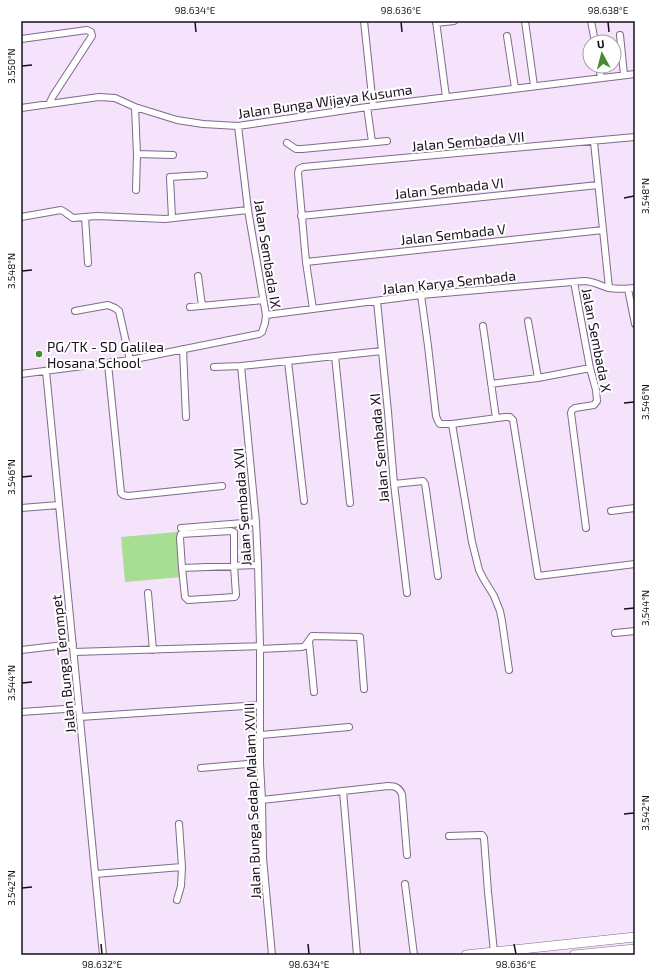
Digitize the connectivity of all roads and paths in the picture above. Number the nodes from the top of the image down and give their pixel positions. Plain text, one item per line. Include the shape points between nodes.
1 (364, 21) edge
2 (454, 21) edge
3 (525, 21) edge
4 (591, 21) edge
5 (436, 22) edge
6 (593, 34) edge
7 (507, 36) dead end
8 (21, 39) edge
9 (622, 55) edge
10 (600, 74) edge
11 (635, 74) edge
12 (624, 75) junction
13 (601, 78) junction
14 (534, 86) junction
15 (515, 88) junction
16 (446, 96) junction
17 (49, 104) junction
18 (370, 106) junction
19 (136, 107) junction
20 (21, 108) edge
21 (238, 126) junction
22 (635, 137) edge
23 (387, 141) dead end
24 (372, 142) junction
25 (594, 142) junction
26 (287, 143) dead end
27 (137, 154) junction
28 (173, 155) dead end
29 (204, 175) dead end
30 (598, 185) junction
31 (136, 190) dead end
32 (248, 210) junction
33 (301, 216) junction
34 (21, 217) edge
35 (86, 217) junction
36 (172, 218) junction
37 (603, 230) junction
38 (306, 262) junction
39 (88, 263) dead end
40 (198, 276) dead end
41 (574, 282) junction
42 (609, 288) junction
43 (635, 288) edge
44 (628, 289) junction
45 (421, 296) junction
46 (263, 300) junction
47 (377, 301) junction
48 (202, 306) junction
49 (190, 308) dead end
50 (313, 309) junction
51 (75, 311) dead end
52 (266, 315) junction
53 (528, 321) dead end
54 (635, 324) edge
55 (482, 326) dead end
56 (183, 349) junction
57 (382, 351) junction
58 (335, 356) junction
59 (130, 360) junction
60 (288, 361) junction
61 (108, 364) junction
62 (240, 366) junction
63 (214, 367) dead end
64 (590, 368) junction
65 (46, 371) junction
66 (21, 374) edge
67 (538, 378) junction
68 (490, 384) junction
69 (186, 417) dead end
70 (496, 418) junction
71 (452, 424) junction
72 (394, 484) junction
73 (222, 486) dead end
74 (304, 501) dead end
75 (350, 503) dead end
76 (59, 505) junction
77 (21, 508) edge
78 (635, 508) edge
79 (611, 511) dead end
80 (256, 522) junction
81 (181, 528) dead end
82 (586, 528) dead end
83 (635, 564) edge
84 (258, 565) junction
85 (234, 566) junction
86 (182, 568) junction
87 (438, 576) dead end
88 (148, 593) dead end
89 (406, 593) dead end
90 (635, 631) edge
91 (615, 633) dead end
92 (309, 641) junction
93 (73, 644) junction
94 (260, 647) junction
95 (21, 650) edge
96 (153, 650) junction
97 (74, 652) junction
98 (509, 670) dead end
99 (364, 689) dead end
100 (314, 692) dead end
101 (260, 705) junction
102 (79, 708) junction
103 (21, 712) edge
104 (80, 717) junction
105 (348, 727) dead end
106 (261, 735) junction
107 (260, 763) junction
108 (201, 768) dead end
109 (343, 791) junction
110 (262, 800) junction
111 (179, 824) dead end
112 (449, 836) dead end
113 (407, 855) dead end
114 (182, 867) junction
115 (95, 874) junction
116 (405, 884) dead end
117 (177, 900) dead end
118 (635, 937) edge
119 (582, 942) junction
120 (635, 949) edge
121 (494, 952) junction
122 (103, 955) edge
123 (272, 955) edge
124 (357, 955) edge
125 (414, 955) edge
126 (466, 955) edge
127 (579, 955) edge

1 - 18 street
2 - 5 street
3 - 14 street
4 - 6 street
5 - 16 street
7 - 15 street
8 - 17 street via 87,30 91,32 92,36
9 - 12 street
10 - 13 street
11 - 12 street, Jalan Bunga Wijaya Kusuma
12 - 13 street, Jalan Bunga Wijaya Kusuma
13 - 14 street, Jalan Bunga Wijaya Kusuma
14 - 15 street, Jalan Bunga Wijaya Kusuma
15 - 16 street, Jalan Bunga Wijaya Kusuma
16 - 18 street, Jalan Bunga Wijaya Kusuma
17 - 19 street, Jalan Bunga Wijaya Kusuma via 99,97 115,98
17 - 20 street, Jalan Bunga Wijaya Kusuma
18 - 21 street, Jalan Bunga Wijaya Kusuma
18 - 24 street
19 - 21 street, Jalan Bunga Wijaya Kusuma via 177,120
19 - 27 street
21 - 32 street, Jalan Sembada IX
22 - 25 street, Jalan Sembada VII
23 - 24 street
24 - 26 street via 302,149 296,149
25 - 30 street
25 - 33 street, Jalan Sembada VII via 303,167 298,173
27 - 28 street
27 - 31 street
29 - 36 street via 170,177
30 - 33 street, Jalan Sembada VI
30 - 37 street
32 - 36 street
32 - 46 street, Jalan Sembada IX
33 - 38 street
34 - 35 street via 61,210 75,218
35 - 36 street
35 - 39 street
37 - 38 street, Jalan Sembada V
37 - 42 street
38 - 50 street
40 - 48 street
41 - 42 street, Jalan Karya Sembada via 592,281
41 - 45 street, Jalan Karya Sembada
41 - 64 street, Jalan Sembada X
42 - 44 street, Jalan Karya Sembada
43 - 44 street, Jalan Karya Sembada
44 - 54 street
45 - 47 street, Jalan Karya Sembada
45 - 71 street via 436,416 440,424
46 - 48 street
46 - 52 street, Jalan Sembada IX
47 - 50 street, Jalan Karya Sembada
47 - 57 street, Jalan Sembada XI
48 - 49 street
50 - 52 street, Jalan Karya Sembada
51 - 59 street via 108,305 119,311
52 - 56 street, Jalan Sembada IX via 263,330 259,334
53 - 67 street
55 - 68 street
56 - 59 street, Jalan Sembada IX
56 - 69 street
57 - 58 street
57 - 72 street, Jalan Sembada XI
58 - 60 street
58 - 75 street
59 - 61 street, Jalan Sembada IX
60 - 62 street
60 - 74 street
61 - 65 street, Jalan Sembada IX
61 - 73 street via 123,496
62 - 63 street
62 - 80 street, Jalan Sembada XVI
64 - 67 street
64 - 82 street, Jalan Sembada X via 597,401 594,405 576,408 571,413
65 - 66 street, Jalan Sembada IX
65 - 76 street, Jalan Bunga Terompet
67 - 68 street
68 - 70 street
70 - 71 street
70 - 83 street via 510,417 512,420 538,576
71 - 98 street via 472,542 483,578 500,611
72 - 87 street via 425,484
72 - 89 street, Jalan Sembada XI
76 - 77 street
76 - 93 street, Jalan Bunga Terompet
78 - 79 street
80 - 81 street
80 - 84 street, Jalan Sembada XVI
84 - 85 street
84 - 94 street, Jalan Sembada XVI
85 - 86 street
85 - 86 street via 235,597 188,600 185,597
85 - 86 street via 234,532 231,531 181,534
88 - 96 street
90 - 91 street
92 - 94 street via 302,647
92 - 99 street via 314,636 360,637
92 - 100 street
93 - 95 street
93 - 97 street, Jalan Bunga Terompet
94 - 96 street
94 - 101 street, Jalan Bunga Sedap Malam XVIII
96 - 97 street
97 - 102 street, Jalan Bunga Terompet
101 - 104 street
101 - 106 street, Jalan Bunga Sedap Malam XVIII
102 - 103 street
102 - 104 street, Jalan Bunga Terompet
104 - 115 street, Jalan Bunga Terompet
105 - 106 street
106 - 107 street, Jalan Bunga Sedap Malam XVIII
107 - 108 street
107 - 110 street, Jalan Bunga Sedap Malam XVIII
109 - 110 street
109 - 113 street via 388,786 399,789 402,794
109 - 124 street
110 - 123 street, Jalan Bunga Sedap Malam XVIII via 263,858
111 - 114 street
112 - 121 street via 480,835 484,838
114 - 115 street
114 - 117 street
115 - 122 street, Jalan Bunga Terompet
116 - 125 street
118 - 119 highway
119 - 121 highway
119 - 127 street
120 - 127 highway
121 - 126 highway

